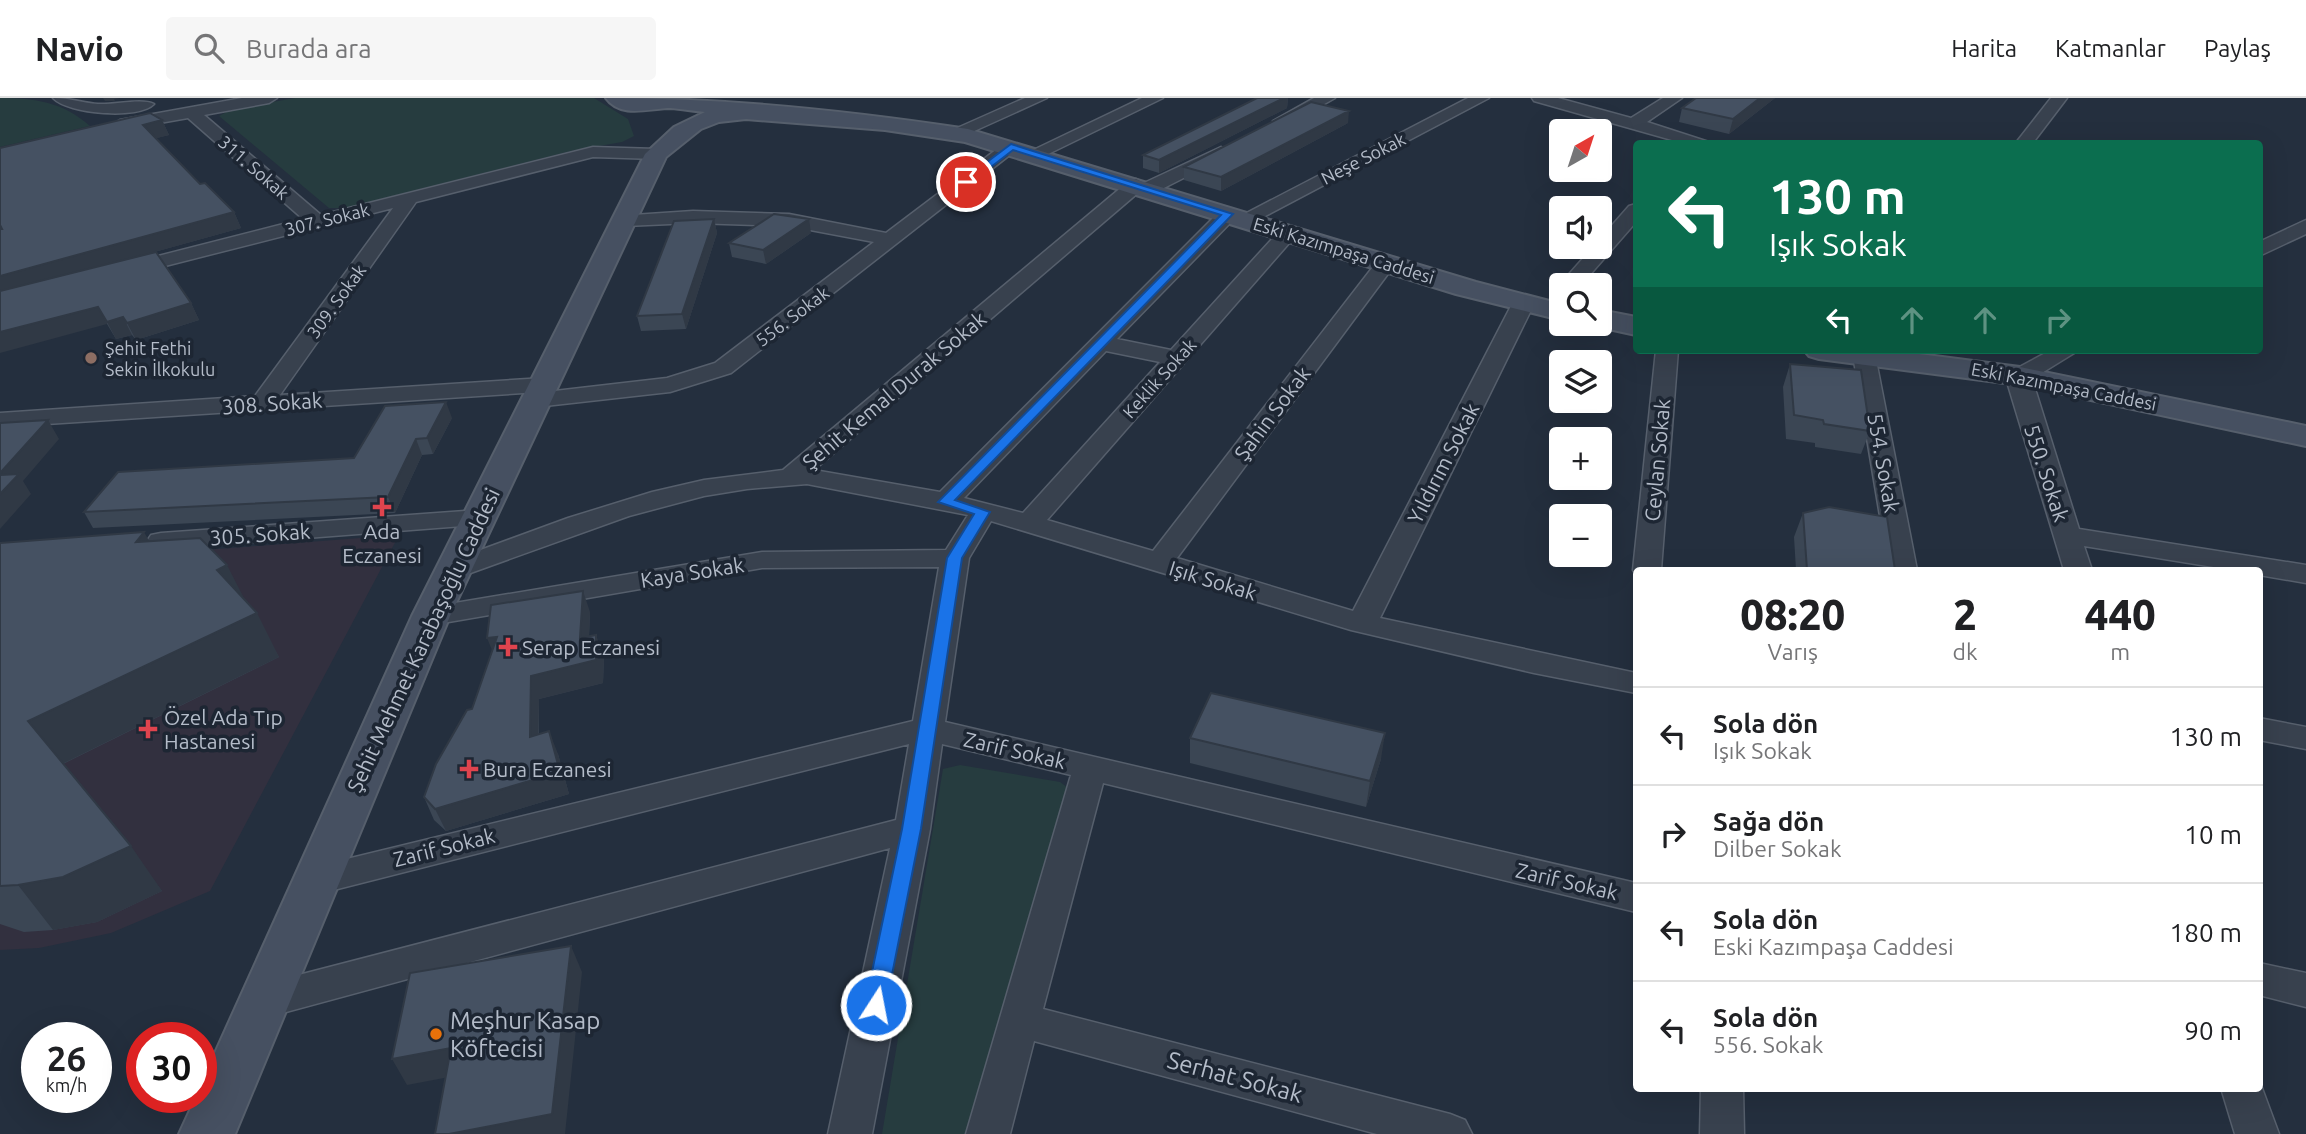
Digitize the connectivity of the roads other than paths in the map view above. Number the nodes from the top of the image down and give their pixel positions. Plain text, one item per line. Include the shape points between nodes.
1 (61, 98) edge
2 (269, 98) edge
3 (617, 98) edge
4 (735, 98) edge
5 (1037, 98) edge
6 (1155, 98) edge
7 (1327, 98) edge
8 (1481, 98) edge
9 (1540, 98) edge
10 (1675, 98) edge
11 (2059, 98) edge
12 (672, 101) edge
13 (188, 105) edge
14 (643, 105) junction
15 (764, 112) junction
16 (885, 122) junction
17 (1633, 124) junction
18 (104, 128) edge
19 (1268, 128) edge
20 (955, 133) junction
21 (1689, 140) edge
22 (2026, 140) edge
23 (668, 142) junction
24 (1232, 146) edge
25 (1023, 150) junction
26 (1142, 187) junction
27 (410, 198) junction
28 (1633, 213) edge
29 (1236, 217) junction
30 (625, 220) junction
31 (317, 222) junction
32 (2306, 226) edge
33 (1289, 233) junction
34 (892, 240) junction
35 (2263, 248) edge
36 (1385, 263) junction
37 (1581, 273) edge
38 (106, 275) edge
39 (1548, 305) edge
40 (1612, 321) edge
41 (1633, 325) edge
42 (1101, 343) junction
43 (1667, 354) edge
44 (1846, 354) edge
45 (1860, 354) edge
46 (2061, 354) edge
47 (1176, 358) junction
48 (2020, 376) junction
49 (540, 393) junction
50 (262, 404) junction
51 (0, 420) edge
52 (2306, 436) edge
53 (790, 477) junction
54 (946, 502) junction
55 (982, 512) junction
56 (479, 518) junction
57 (1029, 523) junction
58 (2067, 535) junction
59 (137, 542) edge
60 (955, 558) junction
61 (1158, 564) junction
62 (1647, 567) edge
63 (1902, 567) edge
64 (2077, 567) edge
65 (455, 569) junction
66 (2306, 574) edge
67 (431, 616) junction
68 (1362, 623) junction
69 (1633, 682) edge
70 (925, 729) junction
71 (2263, 730) edge
72 (2306, 738) edge
73 (1090, 768) junction
74 (912, 829) junction
75 (314, 881) junction
76 (1633, 896) edge
77 (2263, 980) edge
78 (2306, 990) edge
79 (264, 1001) junction
80 (1020, 1020) junction
81 (1722, 1092) edge
82 (2243, 1092) edge
83 (207, 1134) edge
84 (850, 1134) edge
85 (988, 1134) edge
86 (1450, 1134) edge
87 (1722, 1134) edge
88 (2256, 1134) edge

1 - 13 street via 97,109
2 - 13 street
3 - 14 main road
4 - 16 main road, Eski Kazımpaşa Caddesi
5 - 20 street
6 - 25 street, 556. Sokak
7 - 19 street
8 - 29 street, Neşe Sokak
9 - 17 street
10 - 17 street
11 - 22 street
12 - 14 main road
12 - 15 main road
12 - 23 main road via 684,114
13 - 18 street
13 - 31 street, 311. Sokak
14 - 23 main road
15 - 16 main road, Eski Kazımpaşa Caddesi
15 - 23 main road via 724,114 692,122
16 - 20 main road, Eski Kazımpaşa Caddesi
17 - 21 street
20 - 25 main road, Eski Kazımpaşa Caddesi
23 - 27 street, 307. Sokak via 593,152
23 - 30 main road, Şehit Mehmet Karabaşoğlu Caddesi
24 - 26 street, Şehit Kemal Durak Sokak
25 - 26 main road, Eski Kazımpaşa Caddesi
25 - 34 street, 556. Sokak
26 - 29 main road, Eski Kazımpaşa Caddesi
26 - 53 street, Şehit Kemal Durak Sokak
27 - 31 street, 307. Sokak
27 - 50 street, 309. Sokak
28 - 37 street
29 - 33 main road, Eski Kazımpaşa Caddesi
29 - 42 street, Neşe Sokak
30 - 34 street via 789,220
30 - 49 main road, Şehit Mehmet Karabaşoğlu Caddesi
31 - 38 street, 307. Sokak
32 - 35 street
33 - 36 main road, Eski Kazımpaşa Caddesi
33 - 47 street, Keklik Sokak
34 - 49 street, 556. Sokak via 723,368 670,385
36 - 39 main road, Eski Kazımpaşa Caddesi
36 - 61 street, Şahin Sokak
39 - 68 street, Yıldırım Sokak
40 - 41 main road
42 - 47 street
42 - 54 street, Neşe Sokak
43 - 62 street, Ceylan Sokak
44 - 63 street, 554. Sokak
45 - 48 main road, Eski Kazımpaşa Caddesi
46 - 48 street
47 - 57 street, Keklik Sokak
48 - 52 main road, Eski Kazımpaşa Caddesi
48 - 58 street, 550. Sokak
49 - 50 street, 308. Sokak
49 - 56 main road, Şehit Mehmet Karabaşoğlu Caddesi
50 - 51 street, 308. Sokak
53 - 54 street, Işık Sokak via 807,476
53 - 65 street, Şehit Kemal Durak Sokak via 651,500
54 - 55 street, Işık Sokak
55 - 57 street, Işık Sokak
55 - 60 street
56 - 59 street, 305. Sokak
56 - 65 main road, Şehit Mehmet Karabaşoğlu Caddesi
57 - 61 street, Işık Sokak
58 - 64 street, 550. Sokak
58 - 66 street
60 - 67 street, Kaya Sokak via 762,560
60 - 70 street
61 - 68 street, Işık Sokak
65 - 67 main road, Şehit Mehmet Karabaşoğlu Caddesi
67 - 75 main road, Şehit Mehmet Karabaşoğlu Caddesi
68 - 69 street, Işık Sokak
70 - 73 street, Zarif Sokak
70 - 74 street
70 - 75 street, Zarif Sokak
71 - 72 street
73 - 76 street, Zarif Sokak
73 - 80 street
74 - 79 street
74 - 84 street
75 - 79 main road, Şehit Mehmet Karabaşoğlu Caddesi
77 - 78 street
79 - 83 main road, Şehit Mehmet Karabaşoğlu Caddesi
80 - 85 street
80 - 86 street, Serhat Sokak
81 - 87 street
82 - 88 street

